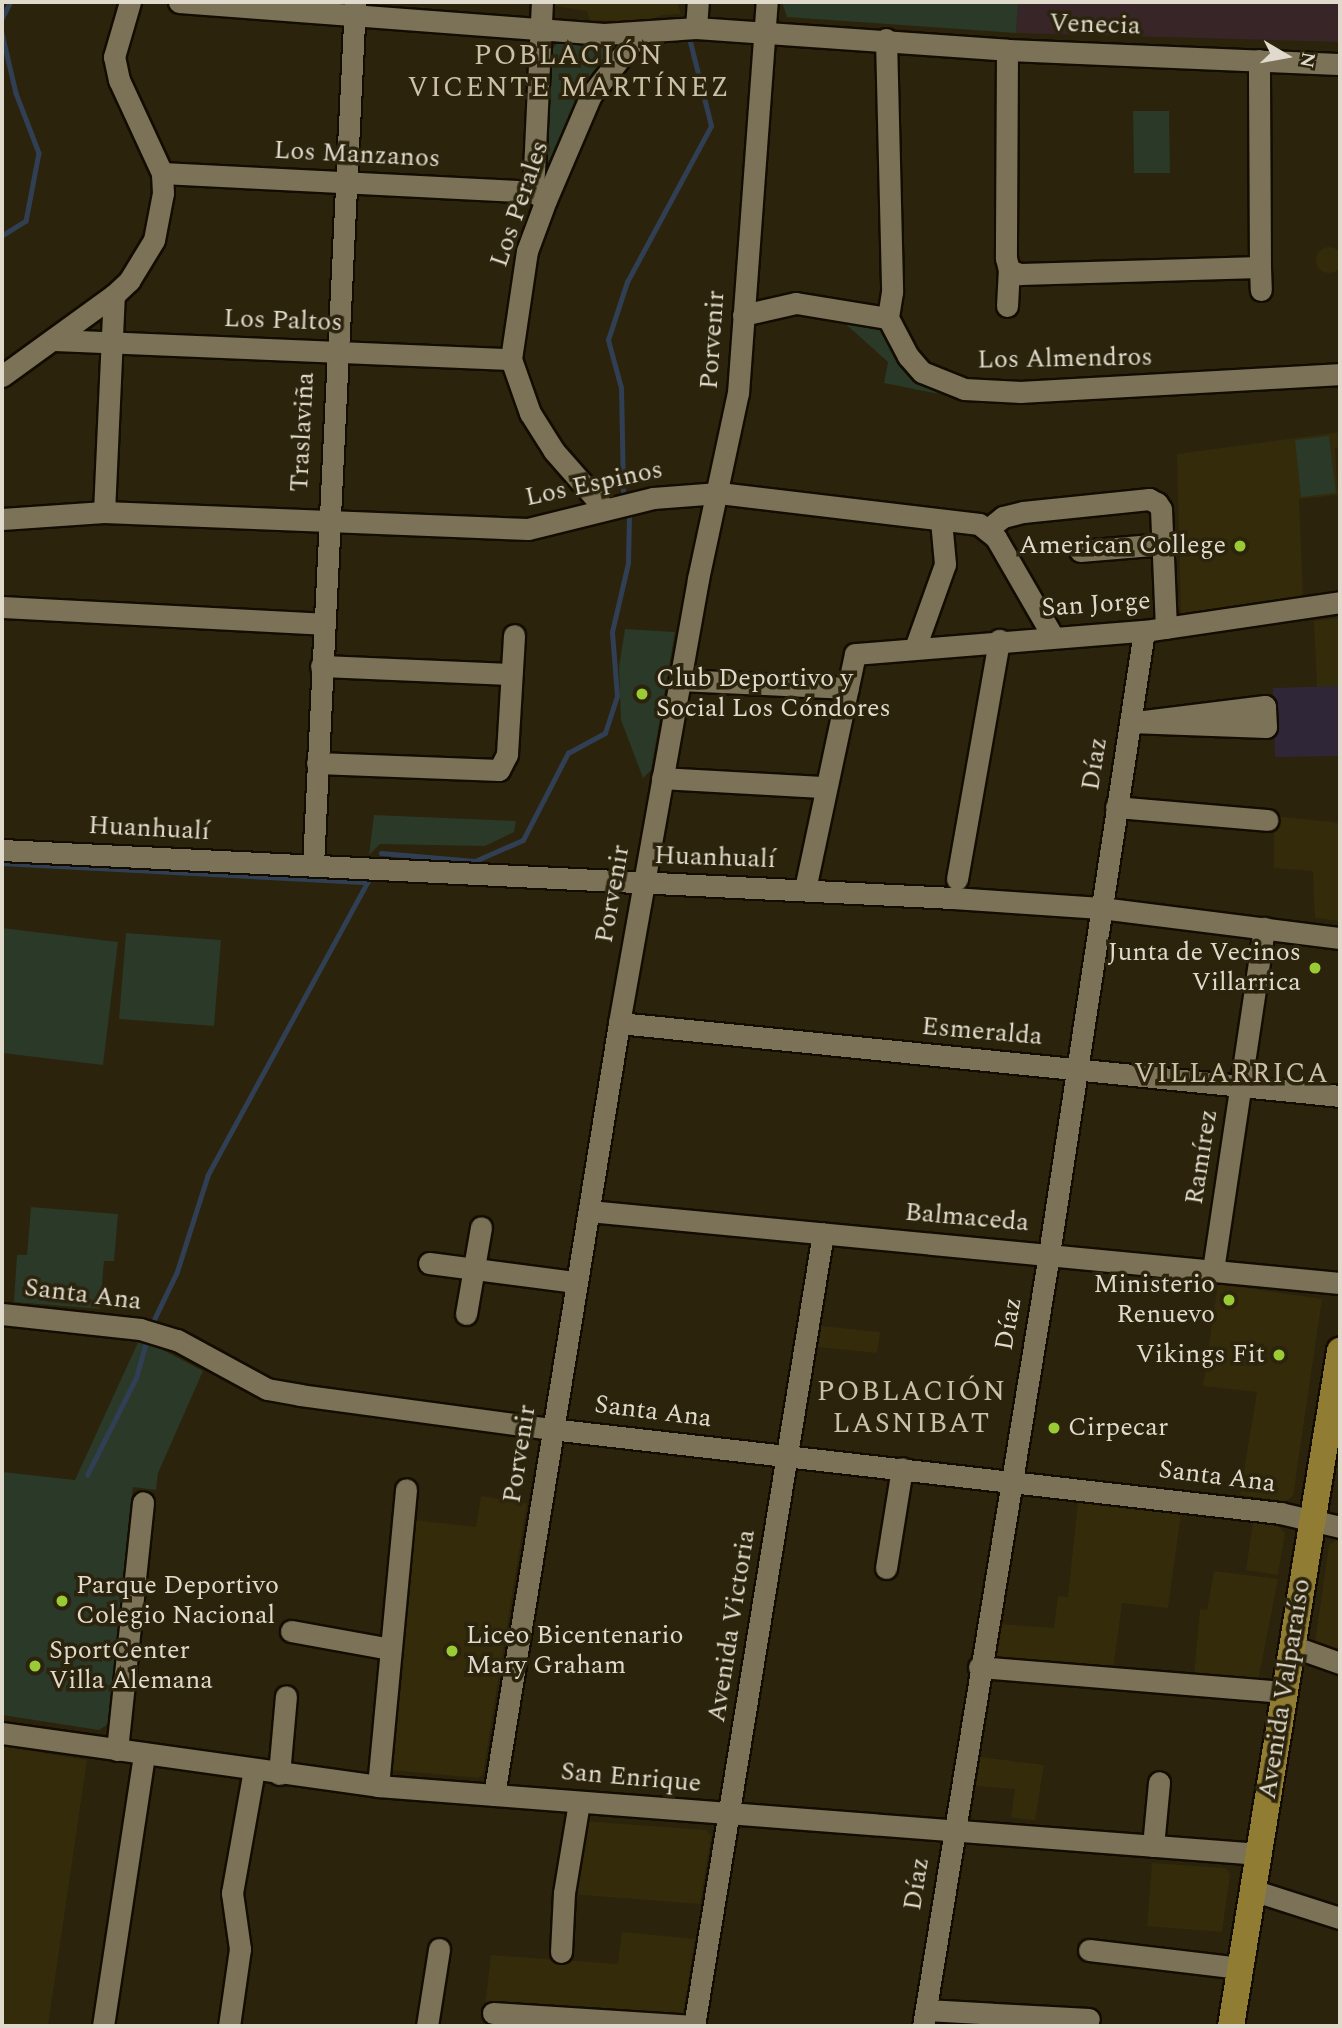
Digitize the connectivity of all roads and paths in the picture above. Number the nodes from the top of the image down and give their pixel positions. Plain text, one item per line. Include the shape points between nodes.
1 (130, 2) edge
2 (179, 2) edge
3 (542, 2) edge
4 (698, 2) edge
5 (767, 2) edge
6 (354, 9) edge
7 (696, 27) junction
8 (540, 30) junction
9 (764, 31) junction
10 (639, 34) junction
11 (886, 39) junction
12 (1007, 50) junction
13 (1259, 60) junction
14 (1340, 64) edge
15 (162, 173) junction
16 (345, 181) junction
17 (540, 196) junction
18 (1261, 267) junction
19 (1009, 270) junction
20 (1261, 290) dead end
21 (114, 295) junction
22 (1007, 306) dead end
23 (743, 315) junction
24 (888, 318) junction
25 (53, 340) junction
26 (113, 342) junction
27 (335, 351) junction
28 (511, 359) junction
29 (1340, 374) edge
30 (2, 376) edge
31 (719, 493) junction
32 (604, 508) junction
33 (104, 512) junction
34 (2, 519) edge
35 (941, 520) junction
36 (326, 522) junction
37 (988, 529) junction
38 (1164, 544) junction
39 (1080, 551) dead end
40 (1340, 602) edge
41 (2, 607) edge
42 (322, 624) junction
43 (1166, 628) junction
44 (1144, 631) junction
45 (513, 635) dead end
46 (1052, 635) junction
47 (999, 640) junction
48 (915, 648) junction
49 (321, 666) junction
50 (511, 674) junction
51 (680, 680) junction
52 (848, 688) junction
53 (1136, 722) junction
54 (317, 763) junction
55 (662, 778) junction
56 (825, 787) junction
57 (1116, 807) junction
58 (1267, 820) dead end
59 (2, 849) edge
60 (313, 865) junction
61 (957, 879) dead end
62 (644, 883) junction
63 (805, 889) junction
64 (1101, 908) junction
65 (1264, 928) junction
66 (1340, 938) edge
67 (620, 1023) junction
68 (1078, 1069) junction
69 (1242, 1085) junction
70 (1340, 1096) edge
71 (589, 1212) junction
72 (481, 1227) dead end
73 (823, 1233) junction
74 (1049, 1254) junction
75 (429, 1263) dead end
76 (475, 1269) junction
77 (1213, 1270) junction
78 (576, 1282) junction
79 (1340, 1283) edge
80 (2, 1314) edge
81 (466, 1314) dead end
82 (1340, 1351) edge
83 (551, 1429) junction
84 (787, 1455) junction
85 (902, 1468) junction
86 (1011, 1479) junction
87 (406, 1489) dead end
88 (142, 1502) dead end
89 (1312, 1518) junction
90 (1340, 1527) edge
91 (886, 1568) dead end
92 (291, 1631) dead end
93 (1292, 1646) junction
94 (390, 1649) junction
95 (1340, 1663) edge
96 (979, 1667) junction
97 (1285, 1692) junction
98 (286, 1696) dead end
99 (2, 1733) edge
100 (117, 1750) junction
101 (144, 1754) junction
102 (254, 1770) junction
103 (279, 1774) junction
104 (1158, 1782) dead end
105 (378, 1786) junction
106 (494, 1795) junction
107 (579, 1802) junction
108 (730, 1814) junction
109 (954, 1832) junction
110 (1153, 1846) junction
111 (1259, 1854) junction
112 (1252, 1890) junction
113 (1340, 1918) edge
114 (439, 1949) dead end
115 (1089, 1950) dead end
116 (561, 1952) dead end
117 (1240, 1968) junction
118 (492, 2013) dead end
119 (924, 2018) edge
120 (1089, 2019) dead end
121 (103, 2026) edge
122 (229, 2026) edge
123 (427, 2026) edge
124 (694, 2026) edge
125 (1231, 2026) edge

1 - 15 street via 114,57 119,80
2 - 6 street, Venecia
3 - 8 street
4 - 7 street
5 - 9 street, Porvenir
6 - 8 street, Venecia
6 - 16 street, Traslaviña
7 - 9 street, Venecia
7 - 10 street, Venecia
8 - 10 street, Venecia
8 - 17 street
9 - 11 street, Venecia
9 - 23 street, Porvenir
10 - 17 street, Los Perales via 591,95
11 - 12 street, Venecia
11 - 24 street via 892,292
12 - 13 street, Venecia
12 - 19 street
13 - 14 street, Venecia
13 - 18 street
15 - 16 street, Los Manzanos
15 - 21 street via 162,206 154,240 129,281
16 - 17 street, Los Manzanos
16 - 27 street, Traslaviña
17 - 28 street, Los Perales
18 - 19 street via 1020,274
18 - 20 street
19 - 22 street
21 - 25 street
21 - 26 street
23 - 24 street via 796,303
23 - 31 street, Porvenir via 738,393
24 - 29 street, Los Almendros via 922,372 964,389 1035,391
25 - 26 street, Los Paltos
25 - 30 street
26 - 27 street, Los Paltos
26 - 33 street
27 - 28 street, Los Paltos
27 - 36 street, Traslaviña
28 - 32 street, Los Perales via 536,423
31 - 32 street, Los Espinos via 694,492
31 - 35 street, Los Espinos
31 - 51 street, Porvenir
32 - 36 street, Los Espinos via 528,529
33 - 34 street, Los Espinos
33 - 36 street, Los Espinos
35 - 37 street, Los Espinos
35 - 48 street via 945,564
36 - 42 street, Traslaviña
37 - 38 street via 1003,517 1023,512 1149,499 1157,503
37 - 46 street
38 - 39 street
38 - 43 street
40 - 43 street, San Jorge
41 - 42 street
42 - 49 street, Traslaviña
43 - 44 street, San Jorge
44 - 46 street, San Jorge
44 - 53 street, Díaz
45 - 50 street
46 - 47 street, San Jorge
47 - 48 street, San Jorge
47 - 61 street
48 - 52 street, San Jorge via 855,654
49 - 50 street
49 - 54 street, Traslaviña
50 - 54 street via 503,767 494,772
51 - 52 street
51 - 55 street, Porvenir
52 - 56 street
53 - 53 street via 1252,727 1266,727 1265,706
53 - 57 street, Díaz
54 - 60 street, Traslaviña
55 - 56 street
55 - 62 street, Porvenir
56 - 63 street
57 - 58 street
57 - 64 street, Díaz
59 - 60 street, Huanhualí
60 - 62 street, Huanhualí
62 - 63 street, Huanhualí
62 - 67 street, Porvenir
63 - 64 street, Huanhualí
64 - 65 street, Huanhualí
64 - 68 street, Díaz
65 - 66 street, Huanhualí
65 - 69 street, Ramírez
67 - 68 street, Esmeralda
67 - 71 street, Porvenir
68 - 69 street, Esmeralda
68 - 74 street, Díaz
69 - 70 street, Esmeralda
69 - 77 street, Ramírez
71 - 73 street, Balmaceda
71 - 78 street, Porvenir
72 - 76 street
73 - 74 street, Balmaceda
73 - 84 street, Avenida Victoria
74 - 77 street, Balmaceda
74 - 86 street, Díaz
75 - 76 street
76 - 78 street
76 - 81 street
77 - 79 street, Balmaceda
78 - 83 street, Porvenir
80 - 83 street, Santa Ana via 148,1331 267,1389
82 - 89 main road, Avenida Valparaíso
83 - 84 street, Santa Ana
83 - 106 street, Porvenir
84 - 85 street, Santa Ana
84 - 108 street, Avenida Victoria
85 - 86 street, Santa Ana
85 - 91 street
86 - 89 street, Santa Ana
86 - 96 street, Díaz
87 - 94 street
88 - 100 street
89 - 90 street, Santa Ana
89 - 93 main road, Avenida Valparaíso
92 - 94 street
93 - 95 street
93 - 97 main road, Avenida Valparaíso
94 - 105 street
96 - 97 street
96 - 109 street, Díaz
97 - 111 main road, Avenida Valparaíso
98 - 103 street
99 - 100 street, San Enrique
100 - 101 street, San Enrique
101 - 102 street, San Enrique
101 - 121 street
102 - 103 street, San Enrique
102 - 122 street via 232,1893 240,1949
103 - 105 street, San Enrique
104 - 110 street
105 - 106 street, San Enrique
106 - 107 street, San Enrique
107 - 108 street, San Enrique
107 - 116 street via 564,1893
108 - 109 street, San Enrique
108 - 124 street, Avenida Victoria
109 - 110 street, San Enrique
109 - 119 street, Díaz
110 - 111 street, San Enrique
111 - 112 main road, Avenida Valparaíso
112 - 113 street
112 - 117 main road, Avenida Valparaíso
114 - 123 street
115 - 117 street
117 - 125 main road, Avenida Valparaíso
118 - 124 street
119 - 120 street

